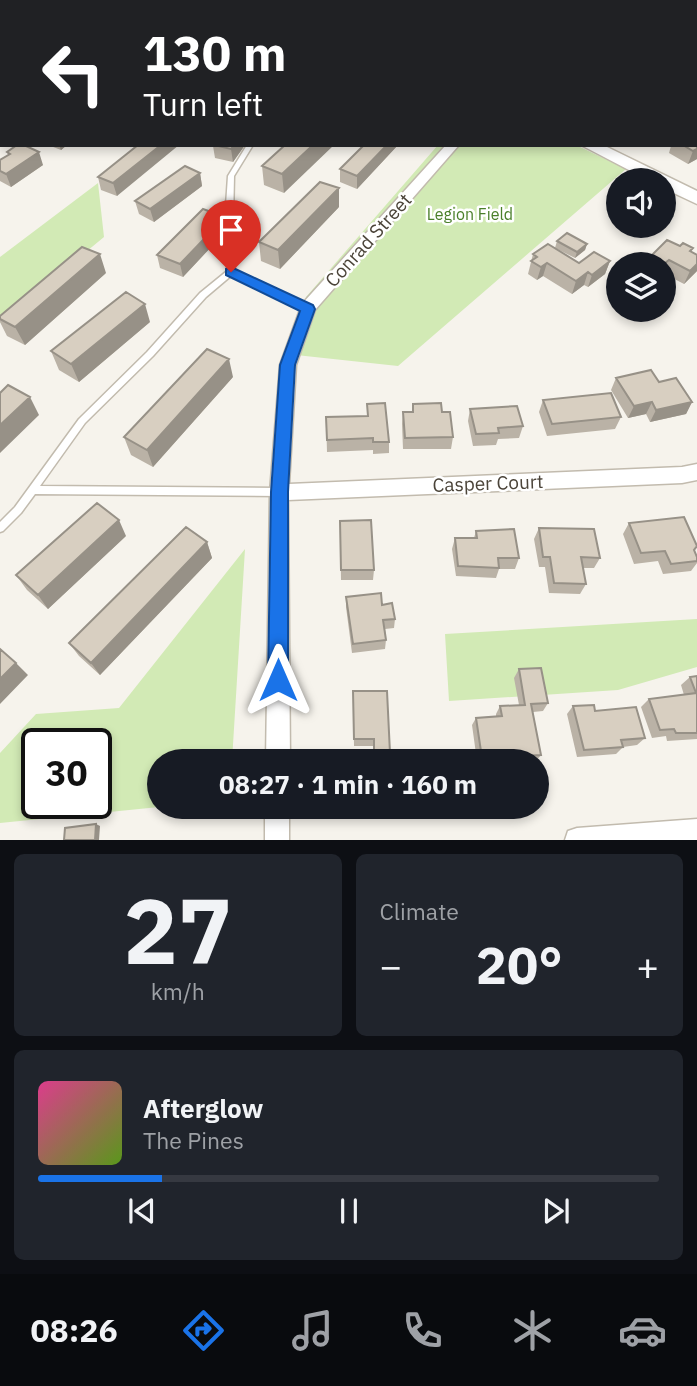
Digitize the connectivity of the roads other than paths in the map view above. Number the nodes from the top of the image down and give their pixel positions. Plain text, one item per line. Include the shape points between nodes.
1 (249, 147) edge
2 (451, 147) edge
3 (593, 147) edge
4 (636, 168) edge
5 (676, 188) edge
6 (697, 198) edge
7 (231, 272) junction
8 (308, 309) junction
9 (697, 471) edge
10 (32, 491) junction
11 (279, 492) junction
12 (0, 528) edge
13 (278, 749) edge
14 (277, 819) edge
15 (697, 831) edge
16 (277, 840) edge
17 (577, 840) edge

1 - 7 lane via 231,176
2 - 8 street, Conrad Street
3 - 4 street
5 - 6 street
7 - 8 lane
7 - 10 lane via 203,295 82,421
8 - 11 street, Conrad Street via 288,365
9 - 11 street, Casper Court
10 - 11 lane
10 - 12 lane
11 - 13 street, Conrad Street
14 - 16 street
15 - 17 street

